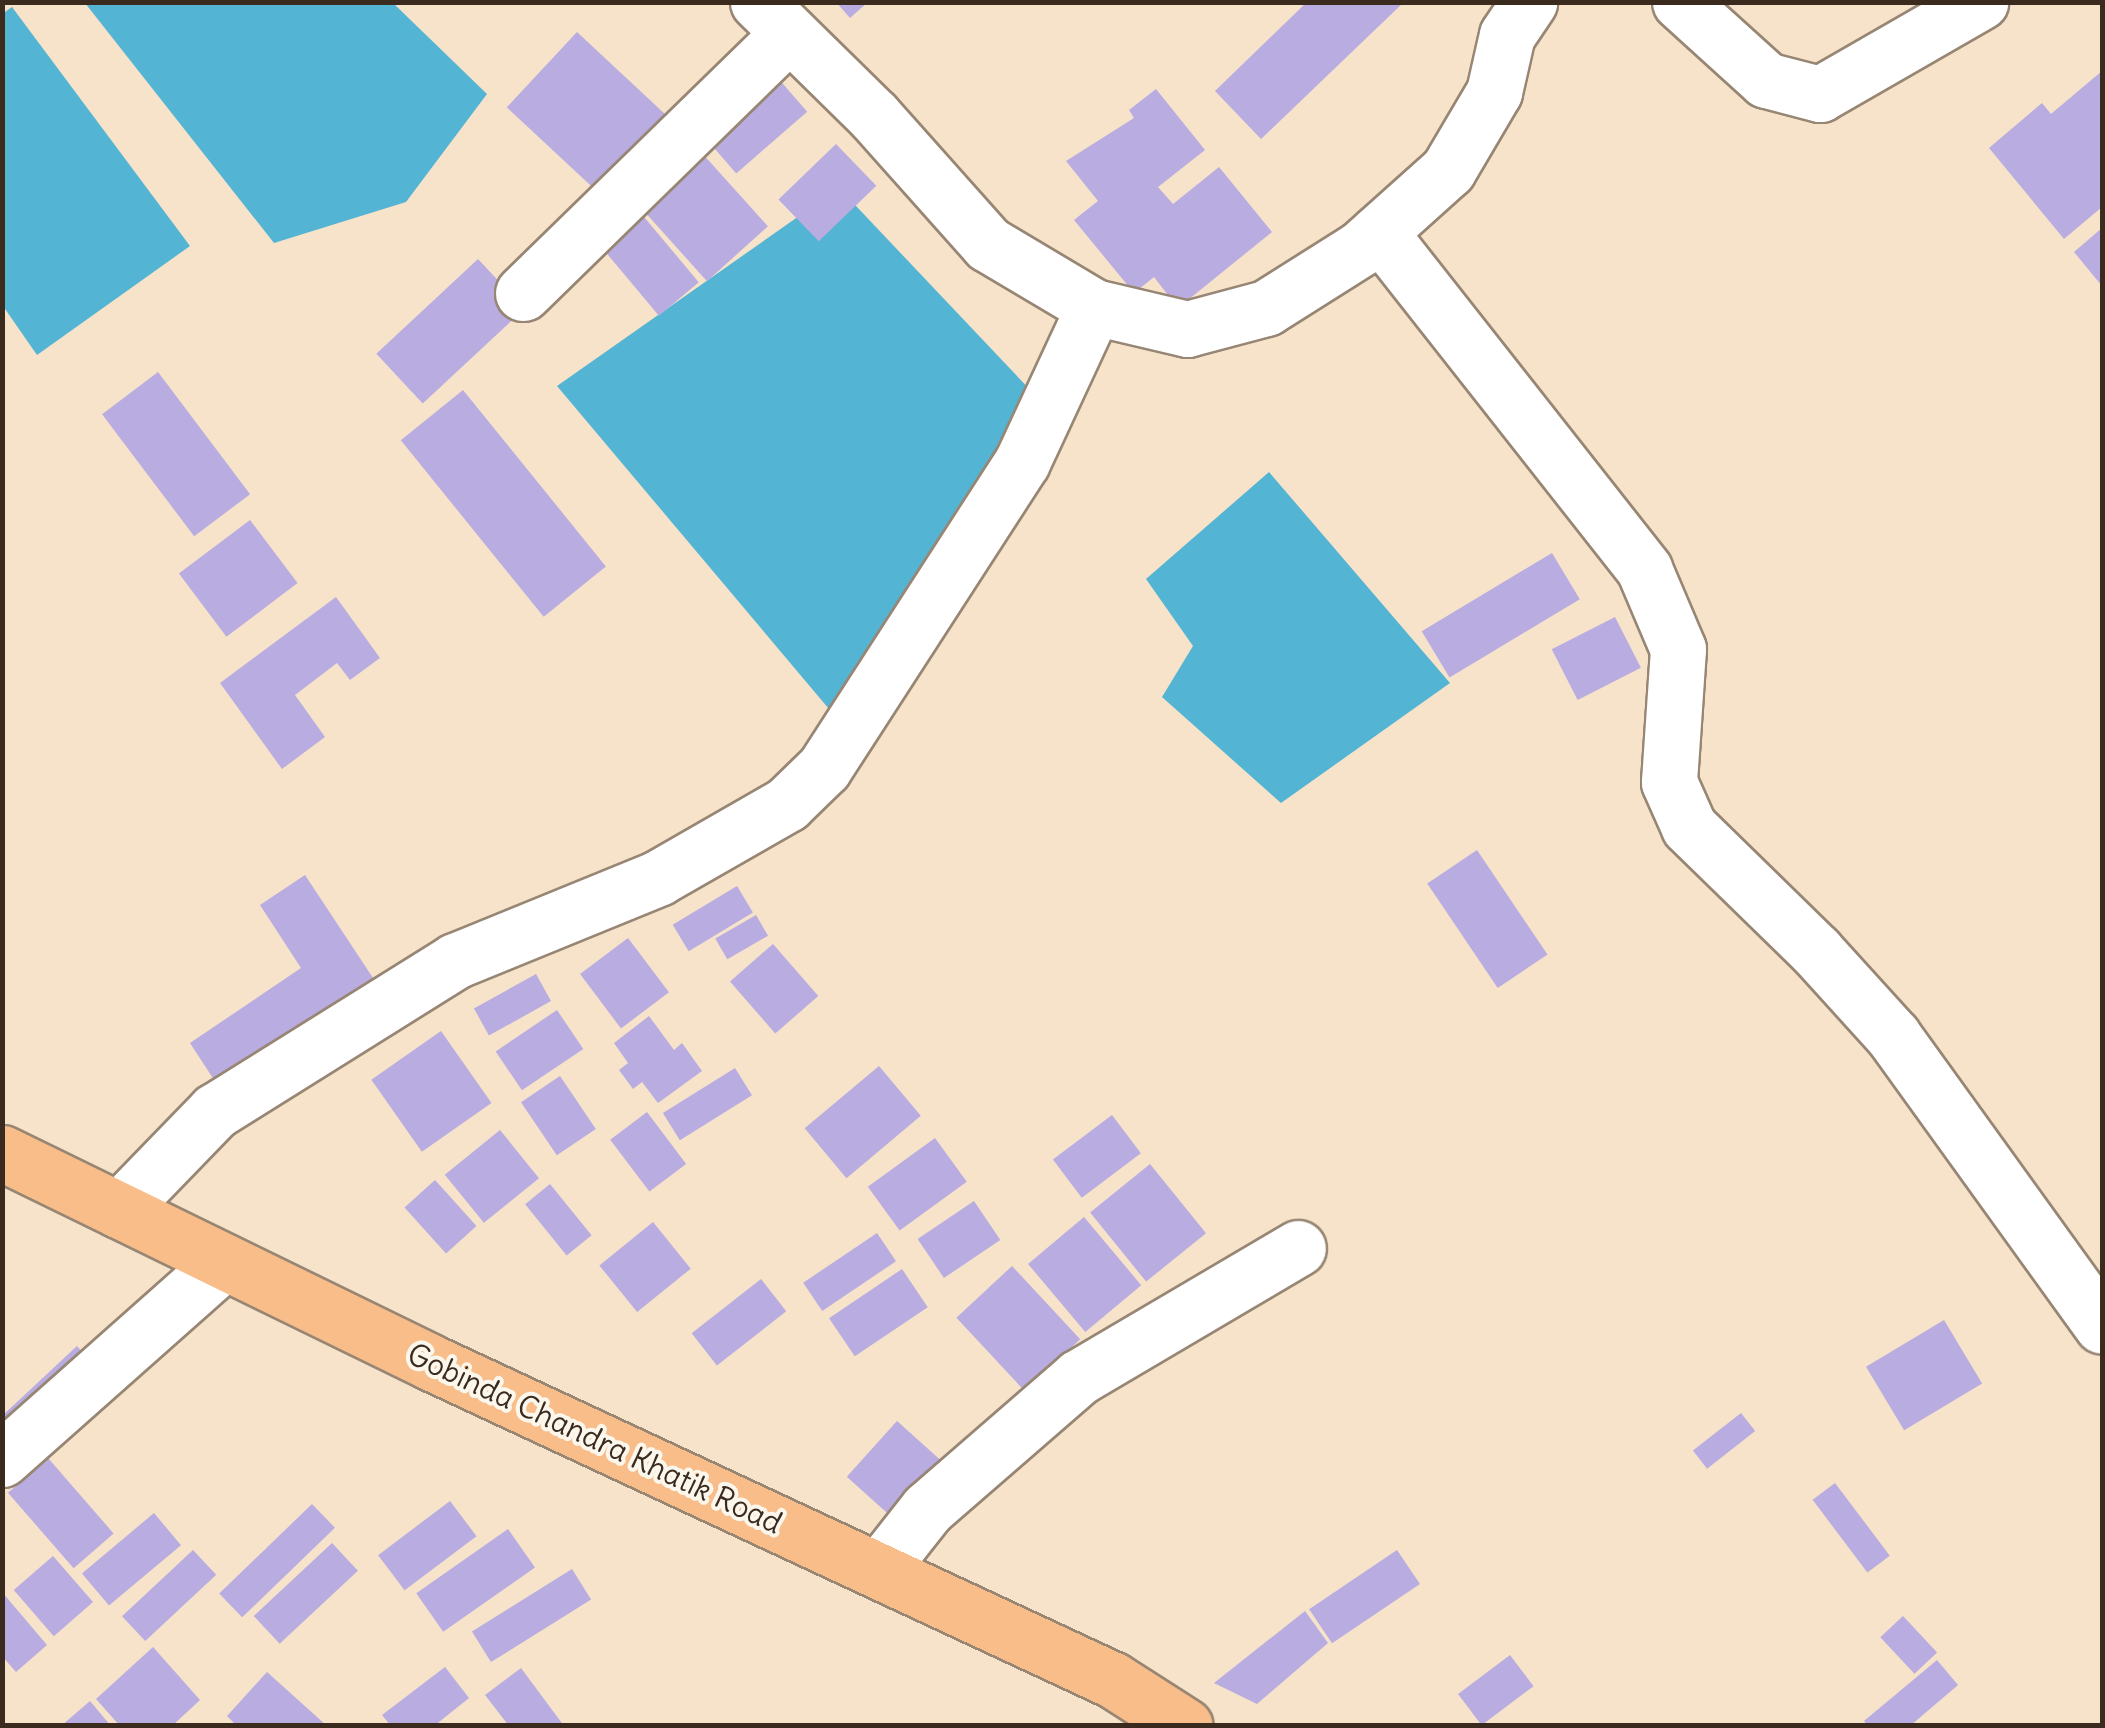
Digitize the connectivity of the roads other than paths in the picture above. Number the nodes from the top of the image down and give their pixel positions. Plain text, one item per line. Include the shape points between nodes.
1 (1528, 2) edge
2 (1680, 2) edge
3 (1980, 2) edge
4 (774, 18) edge
5 (1379, 232) junction
6 (523, 294) dead end
7 (1094, 307) junction
8 (2, 1152) edge
9 (119, 1210) junction
10 (1298, 1248) dead end
11 (224, 1262) junction
12 (2102, 1326) edge
13 (2, 1459) edge
14 (879, 1570) junction
15 (1185, 1726) edge

1 - 5 street via 1507,35 1494,92 1448,170
2 - 3 street via 1766,80 1820,94
4 - 6 street
4 - 7 street via 988,244
5 - 7 street via 1266,308 1187,329
5 - 12 street via 1644,568 1678,648 1668,782 1689,828 1893,1036
7 - 9 street via 1022,462 824,768 787,804 658,878 456,962 215,1110
8 - 9 main road, Gobinda Chandra Khatik Road
9 - 11 main road, Gobinda Chandra Khatik Road
10 - 14 street via 1079,1376 926,1509
11 - 13 street
11 - 14 main road, Gobinda Chandra Khatik Road
14 - 15 main road, Gobinda Chandra Khatik Road via 1113,1680

